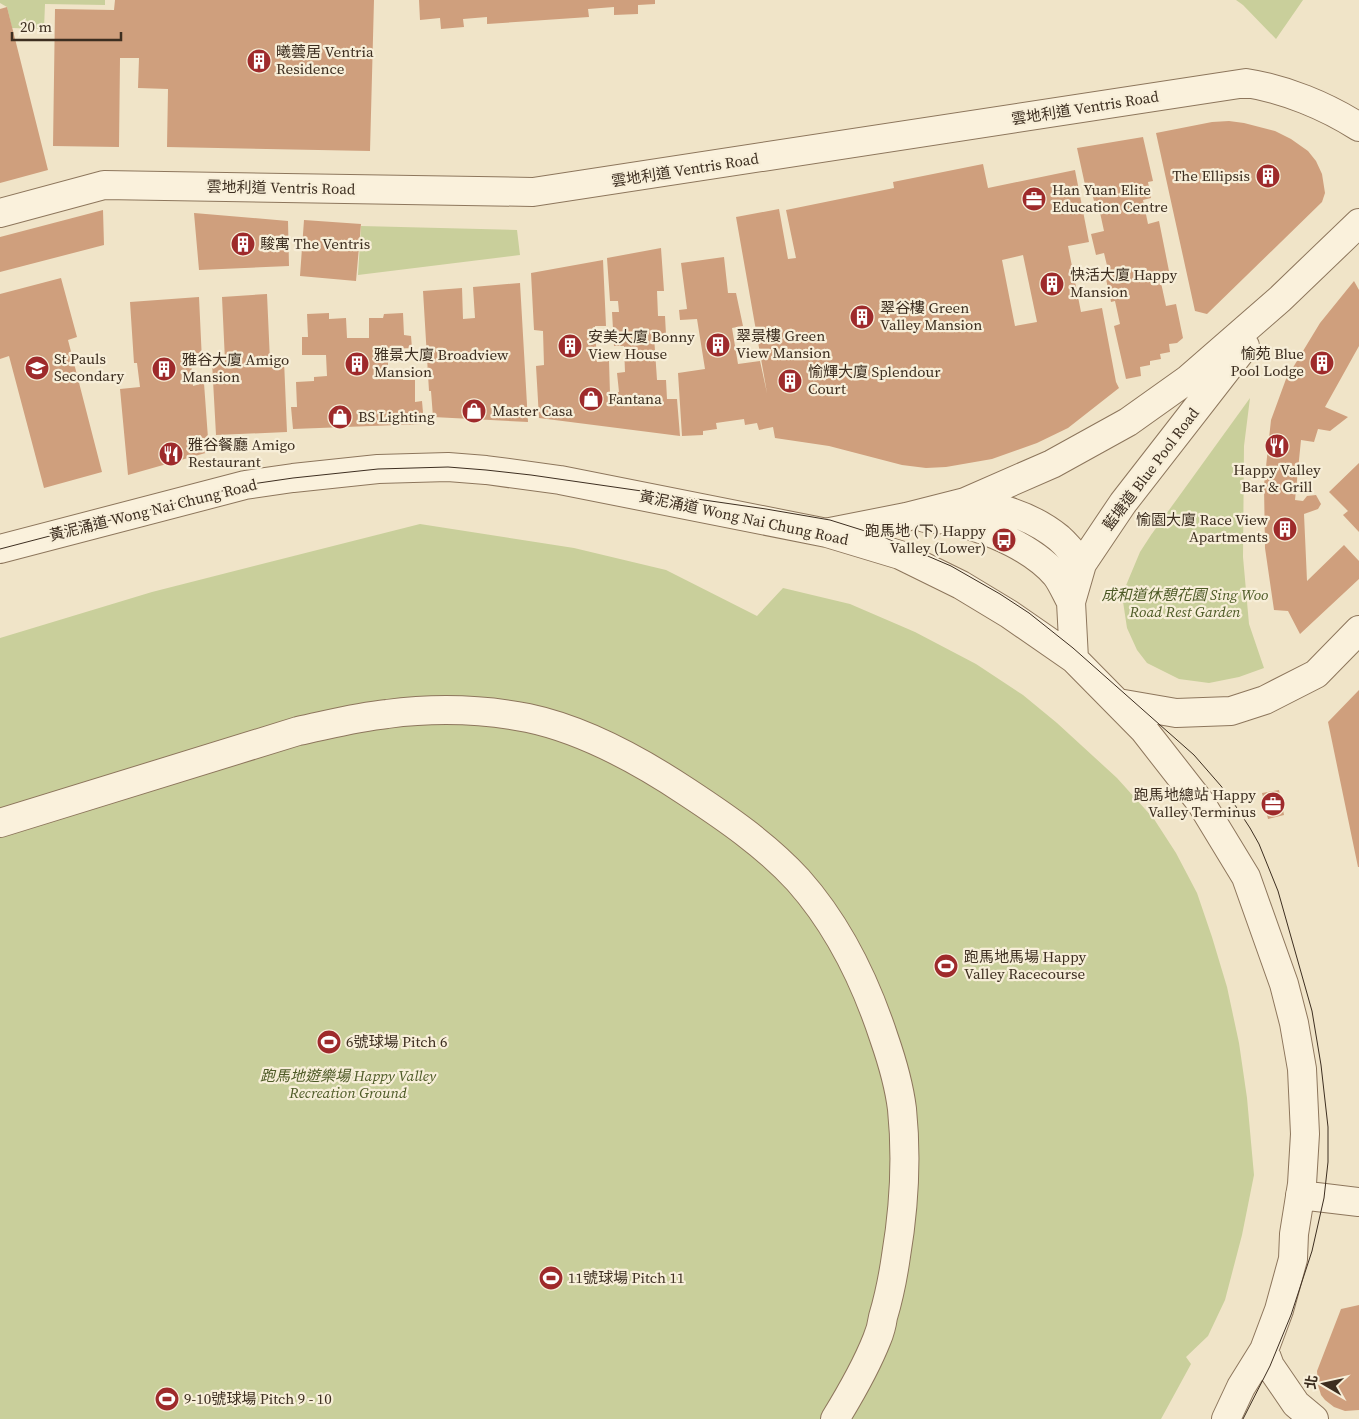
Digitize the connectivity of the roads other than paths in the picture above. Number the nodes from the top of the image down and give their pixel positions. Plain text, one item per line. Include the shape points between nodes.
1 (1359, 127) edge
2 (0, 213) edge
3 (1359, 223) edge
4 (1280, 300) junction
5 (965, 502) junction
6 (906, 517) junction
7 (827, 532) junction
8 (0, 549) edge
9 (1082, 564) junction
10 (1071, 602) junction
11 (1359, 630) edge
12 (1074, 659) junction
13 (1118, 703) junction
14 (0, 823) edge
15 (1300, 1195) junction
16 (1359, 1202) edge
17 (1264, 1350) junction
18 (835, 1419) edge
19 (1226, 1419) edge
20 (1314, 1419) edge

1 - 2 street, 雲地利道 Ventris Road via 1319,105 1246,83 533,192 104,185
3 - 4 street, 藍塘道 Blue Pool Road
4 - 5 street, 藍塘道 Blue Pool Road via 1187,380 1128,422 1052,464
4 - 9 street, 藍塘道 Blue Pool Road via 1124,503
5 - 6 street, 藍塘道 Blue Pool Road
5 - 9 street via 1016,513 1041,526 1060,539
6 - 7 street, 藍塘道 Blue Pool Road
6 - 10 street via 942,518 966,523 1020,546 1056,576
7 - 8 street, 黃泥涌道 Wong Nai Chung Road via 560,480 486,470 412,467 245,485
7 - 12 street, 黃泥涌道 Wong Nai Chung Road via 900,555 961,585
9 - 10 street, 藍塘道 Blue Pool Road
10 - 12 street, 藍塘道 Blue Pool Road
11 - 13 street via 1316,674 1265,700 1231,711 1176,713
12 - 13 street, 黃泥涌道 Wong Nai Chung Road
13 - 15 street, 黃泥涌道 Wong Nai Chung Road via 1144,730 1201,803 1246,877 1284,984 1302,1068 1305,1134
14 - 18 street via 298,731 388,713 442,710 529,718 569,730 660,774 747,834 797,879 826,915 853,959 876,1012 902,1106 905,1154 900,1230 892,1285 878,1336 852,1392
15 - 16 street
15 - 17 street, 黃泥涌道 Wong Nai Chung Road via 1293,1259
17 - 19 street, 黃泥涌道 Wong Nai Chung Road
17 - 20 street via 1270,1366 1296,1404

